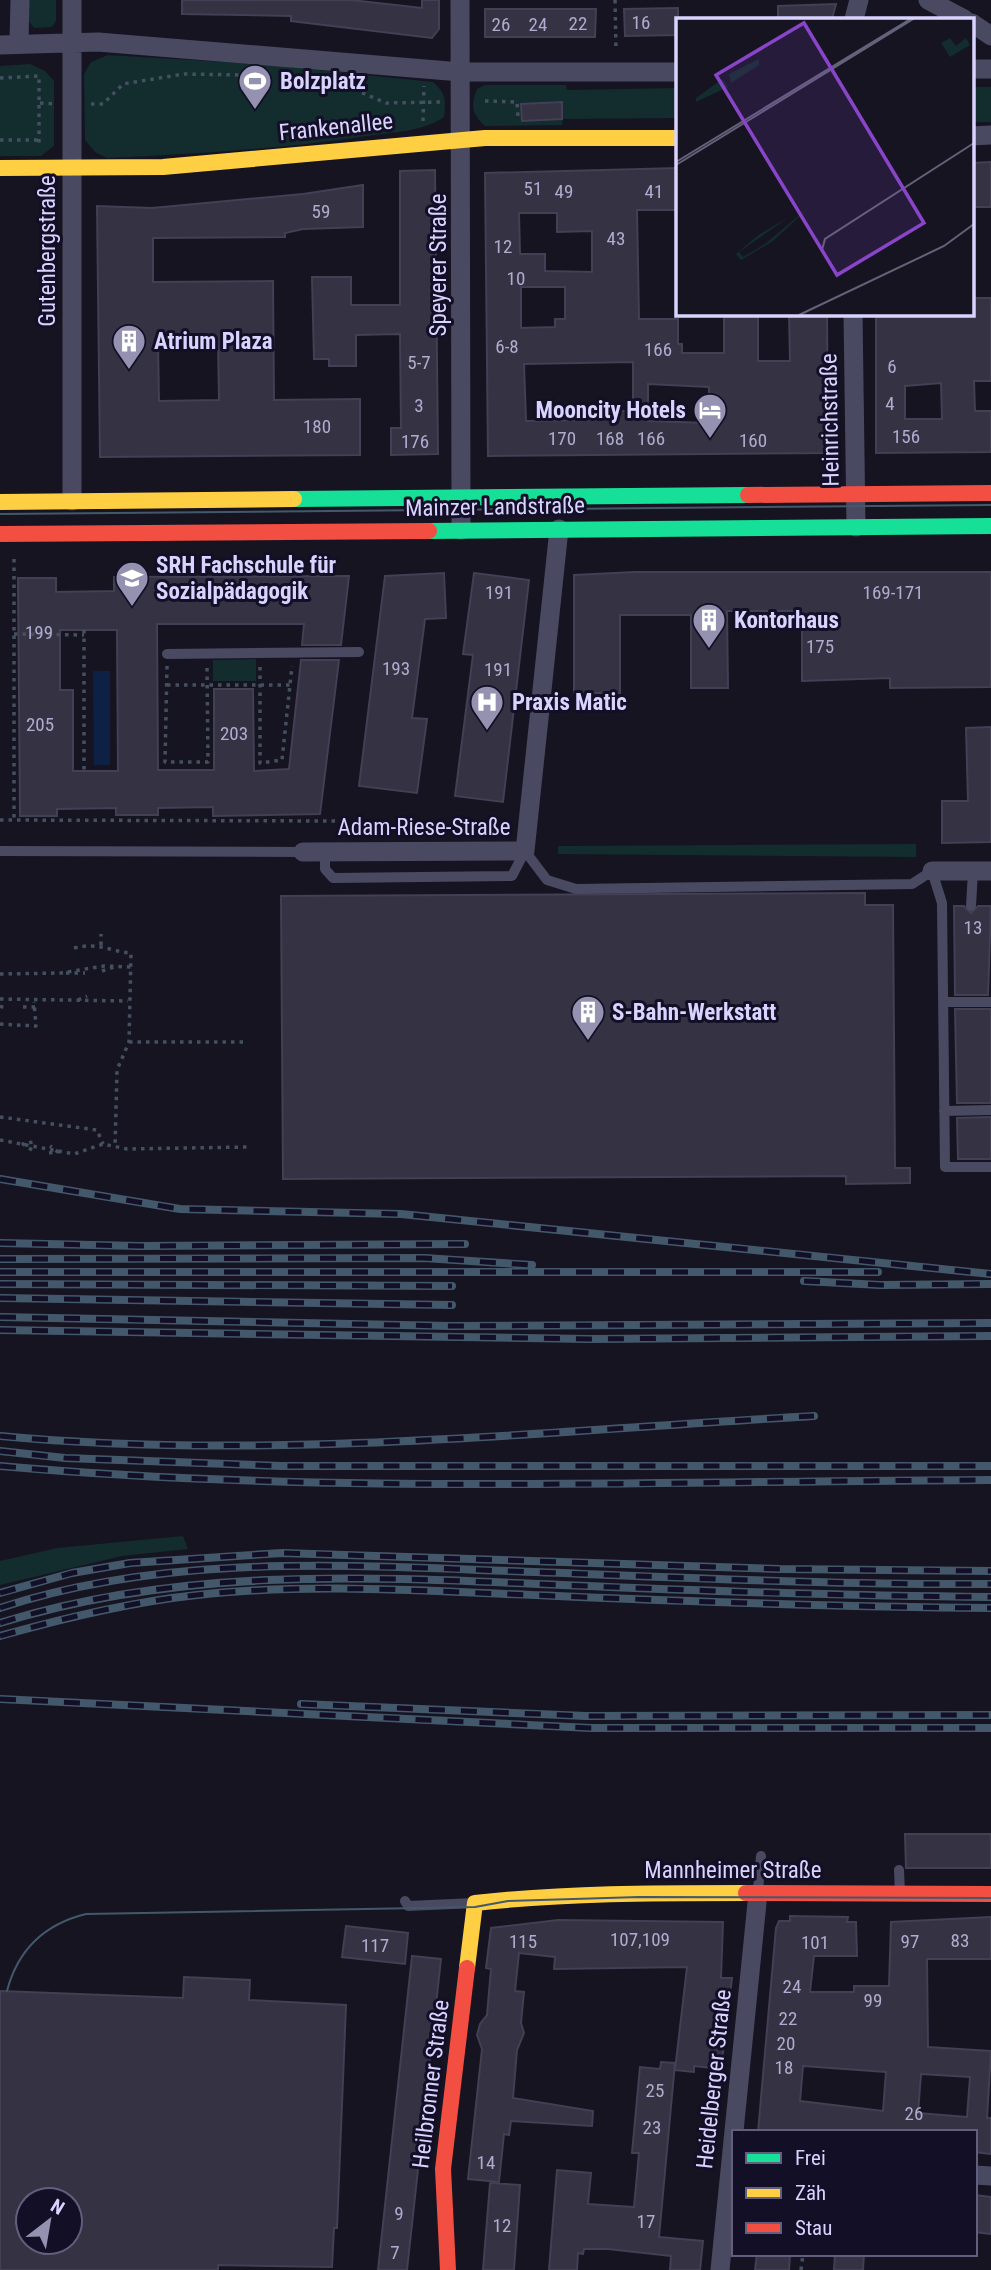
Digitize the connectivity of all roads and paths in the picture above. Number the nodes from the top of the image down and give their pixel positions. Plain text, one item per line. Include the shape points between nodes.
1 (20, 0) edge
2 (72, 0) edge
3 (460, 0) edge
4 (615, 0) edge
5 (859, 0) edge
6 (928, 0) edge
7 (854, 18) edge
8 (962, 18) edge
9 (974, 24) edge
10 (991, 36) edge
11 (71, 42) junction
12 (10, 44) edge
13 (616, 50) dead end
14 (461, 72) junction
15 (676, 72) edge
16 (249, 75) dead end
17 (0, 78) edge
18 (302, 79) dead end
19 (424, 81) dead end
20 (485, 101) dead end
21 (446, 102) dead end
22 (423, 103) junction
23 (103, 104) dead end
24 (518, 126) dead end
25 (423, 127) dead end
26 (676, 138) edge
27 (461, 139) junction
28 (0, 140) edge
29 (0, 168) edge
30 (71, 169) junction
31 (853, 315) edge
32 (991, 494) edge
33 (856, 495) junction
34 (461, 498) junction
35 (0, 502) edge
36 (72, 517) junction
37 (991, 526) edge
38 (856, 527) junction
39 (559, 529) junction
40 (461, 530) junction
41 (0, 534) edge
42 (14, 553) dead end
43 (14, 634) junction
44 (359, 652) dead end
45 (167, 654) joint
46 (260, 654) junction
47 (294, 654) junction
48 (207, 655) junction
49 (167, 685) junction
50 (207, 685) junction
51 (260, 685) junction
52 (290, 685) junction
53 (84, 771) dead end
54 (0, 820) edge
55 (15, 821) junction
56 (340, 821) dead end
57 (0, 851) edge
58 (525, 851) junction
59 (303, 852) joint
60 (932, 871) junction
61 (982, 871) edge
62 (971, 906) dead end
63 (101, 934) dead end
64 (102, 947) junction
65 (86, 948) dead end
66 (114, 966) junction
67 (131, 967) junction
68 (103, 971) dead end
69 (61, 973) junction
70 (0, 974) edge
71 (85, 974) dead end
72 (86, 996) dead end
73 (104, 997) dead end
74 (0, 999) edge
75 (78, 1000) junction
76 (34, 1001) junction
77 (128, 1001) junction
78 (943, 1002) junction
79 (991, 1002) edge
80 (112, 1003) junction
81 (23, 1007) dead end
82 (35, 1007) junction
83 (0, 1024) edge
84 (129, 1042) junction
85 (247, 1042) dead end
86 (991, 1110) edge
87 (944, 1111) junction
88 (0, 1117) edge
89 (24, 1119) junction
90 (36, 1124) dead end
91 (53, 1126) dead end
92 (69, 1128) junction
93 (0, 1140) edge
94 (33, 1142) dead end
95 (23, 1144) junction
96 (103, 1144) junction
97 (50, 1146) dead end
98 (115, 1147) junction
99 (247, 1147) dead end
100 (32, 1150) dead end
101 (58, 1152) junction
102 (49, 1153) dead end
103 (991, 1167) edge
104 (761, 1856) dead end
105 (899, 1870) dead end
106 (758, 1893) junction
107 (900, 1893) junction
108 (991, 1894) edge
109 (405, 1901) dead end
110 (475, 1903) junction
111 (734, 2130) edge
112 (732, 2155) edge
113 (449, 2270) edge
114 (720, 2270) edge

1 - 12 street
2 - 11 street, Gutenbergstraße
3 - 14 street, Speyerer Straße
4 - 13 path
5 - 7 street
6 - 8 street
9 - 10 street
11 - 12 street
11 - 14 street
11 - 30 street, Gutenbergstraße
14 - 15 street
14 - 27 street, Speyerer Straße
16 - 23 path via 184,74 123,84
17 - 28 path via 39,76 40,103 39,140
18 - 22 path via 342,85 386,103
19 - 22 path
20 - 24 path via 517,102
21 - 22 path
22 - 25 path
26 - 27 main road, Frankenallee
27 - 30 main road, Frankenallee via 252,161
27 - 34 street, Speyerer Straße
29 - 30 main road, Frankenallee
30 - 36 street, Gutenbergstraße
31 - 33 street, Heinrichstraße
32 - 33 main road, Mainzer Landstraße
33 - 34 main road, Mainzer Landstraße
33 - 38 street, Heinrichstraße
34 - 36 main road, Mainzer Landstraße
34 - 40 street, Speyerer Straße
35 - 36 main road, Mainzer Landstraße
36 - 40 main road, Mainzer Landstraße
36 - 41 main road, Mainzer Landstraße
37 - 38 main road, Mainzer Landstraße
38 - 39 main road, Mainzer Landstraße
39 - 40 main road, Mainzer Landstraße
39 - 58 street, Adam-Riese-Straße
42 - 43 path
43 - 53 path via 84,633
43 - 55 path
44 - 47 lane
45 - 48 lane
45 - 49 path
46 - 47 lane
46 - 48 lane
46 - 51 path
47 - 52 path
48 - 50 path
49 - 50 path
49 - 50 path via 165,762 208,762
50 - 51 path
51 - 52 path
51 - 52 path via 260,763 282,760
54 - 55 path
55 - 56 path
57 - 59 lane, Adam-Riese-Straße
58 - 59 street, Adam-Riese-Straße
58 - 60 lane via 547,880 576,889 912,884
60 - 61 street
60 - 78 lane via 942,903
61 - 62 lane
63 - 64 path
64 - 65 path via 74,948
64 - 67 path via 131,953
66 - 67 path
66 - 68 path
66 - 69 path
67 - 77 path
69 - 70 path
69 - 71 path
72 - 75 path
73 - 80 path
74 - 76 path
75 - 76 path
75 - 80 path
76 - 82 path
77 - 80 path
77 - 84 path
78 - 79 lane
78 - 87 lane
81 - 82 path
82 - 83 path via 36,1026
84 - 85 path
84 - 98 path via 117,1070
86 - 87 lane
87 - 103 lane via 945,1167
88 - 89 path
89 - 90 path
89 - 92 path
91 - 92 path
92 - 96 path via 97,1130
93 - 95 path
94 - 95 path
95 - 100 path
95 - 101 path
96 - 98 path
96 - 101 path via 74,1154
97 - 101 path
98 - 99 path
101 - 102 path
104 - 106 lane
105 - 107 lane
106 - 107 main road, Mannheimer Straße
106 - 110 main road, Mannheimer Straße via 528,1897
106 - 111 street, Heidelberger Straße
107 - 108 main road, Mannheimer Straße
109 - 110 lane via 408,1906
110 - 113 main road, Heilbronner Straße via 443,2169
112 - 114 street, Heidelberger Straße

